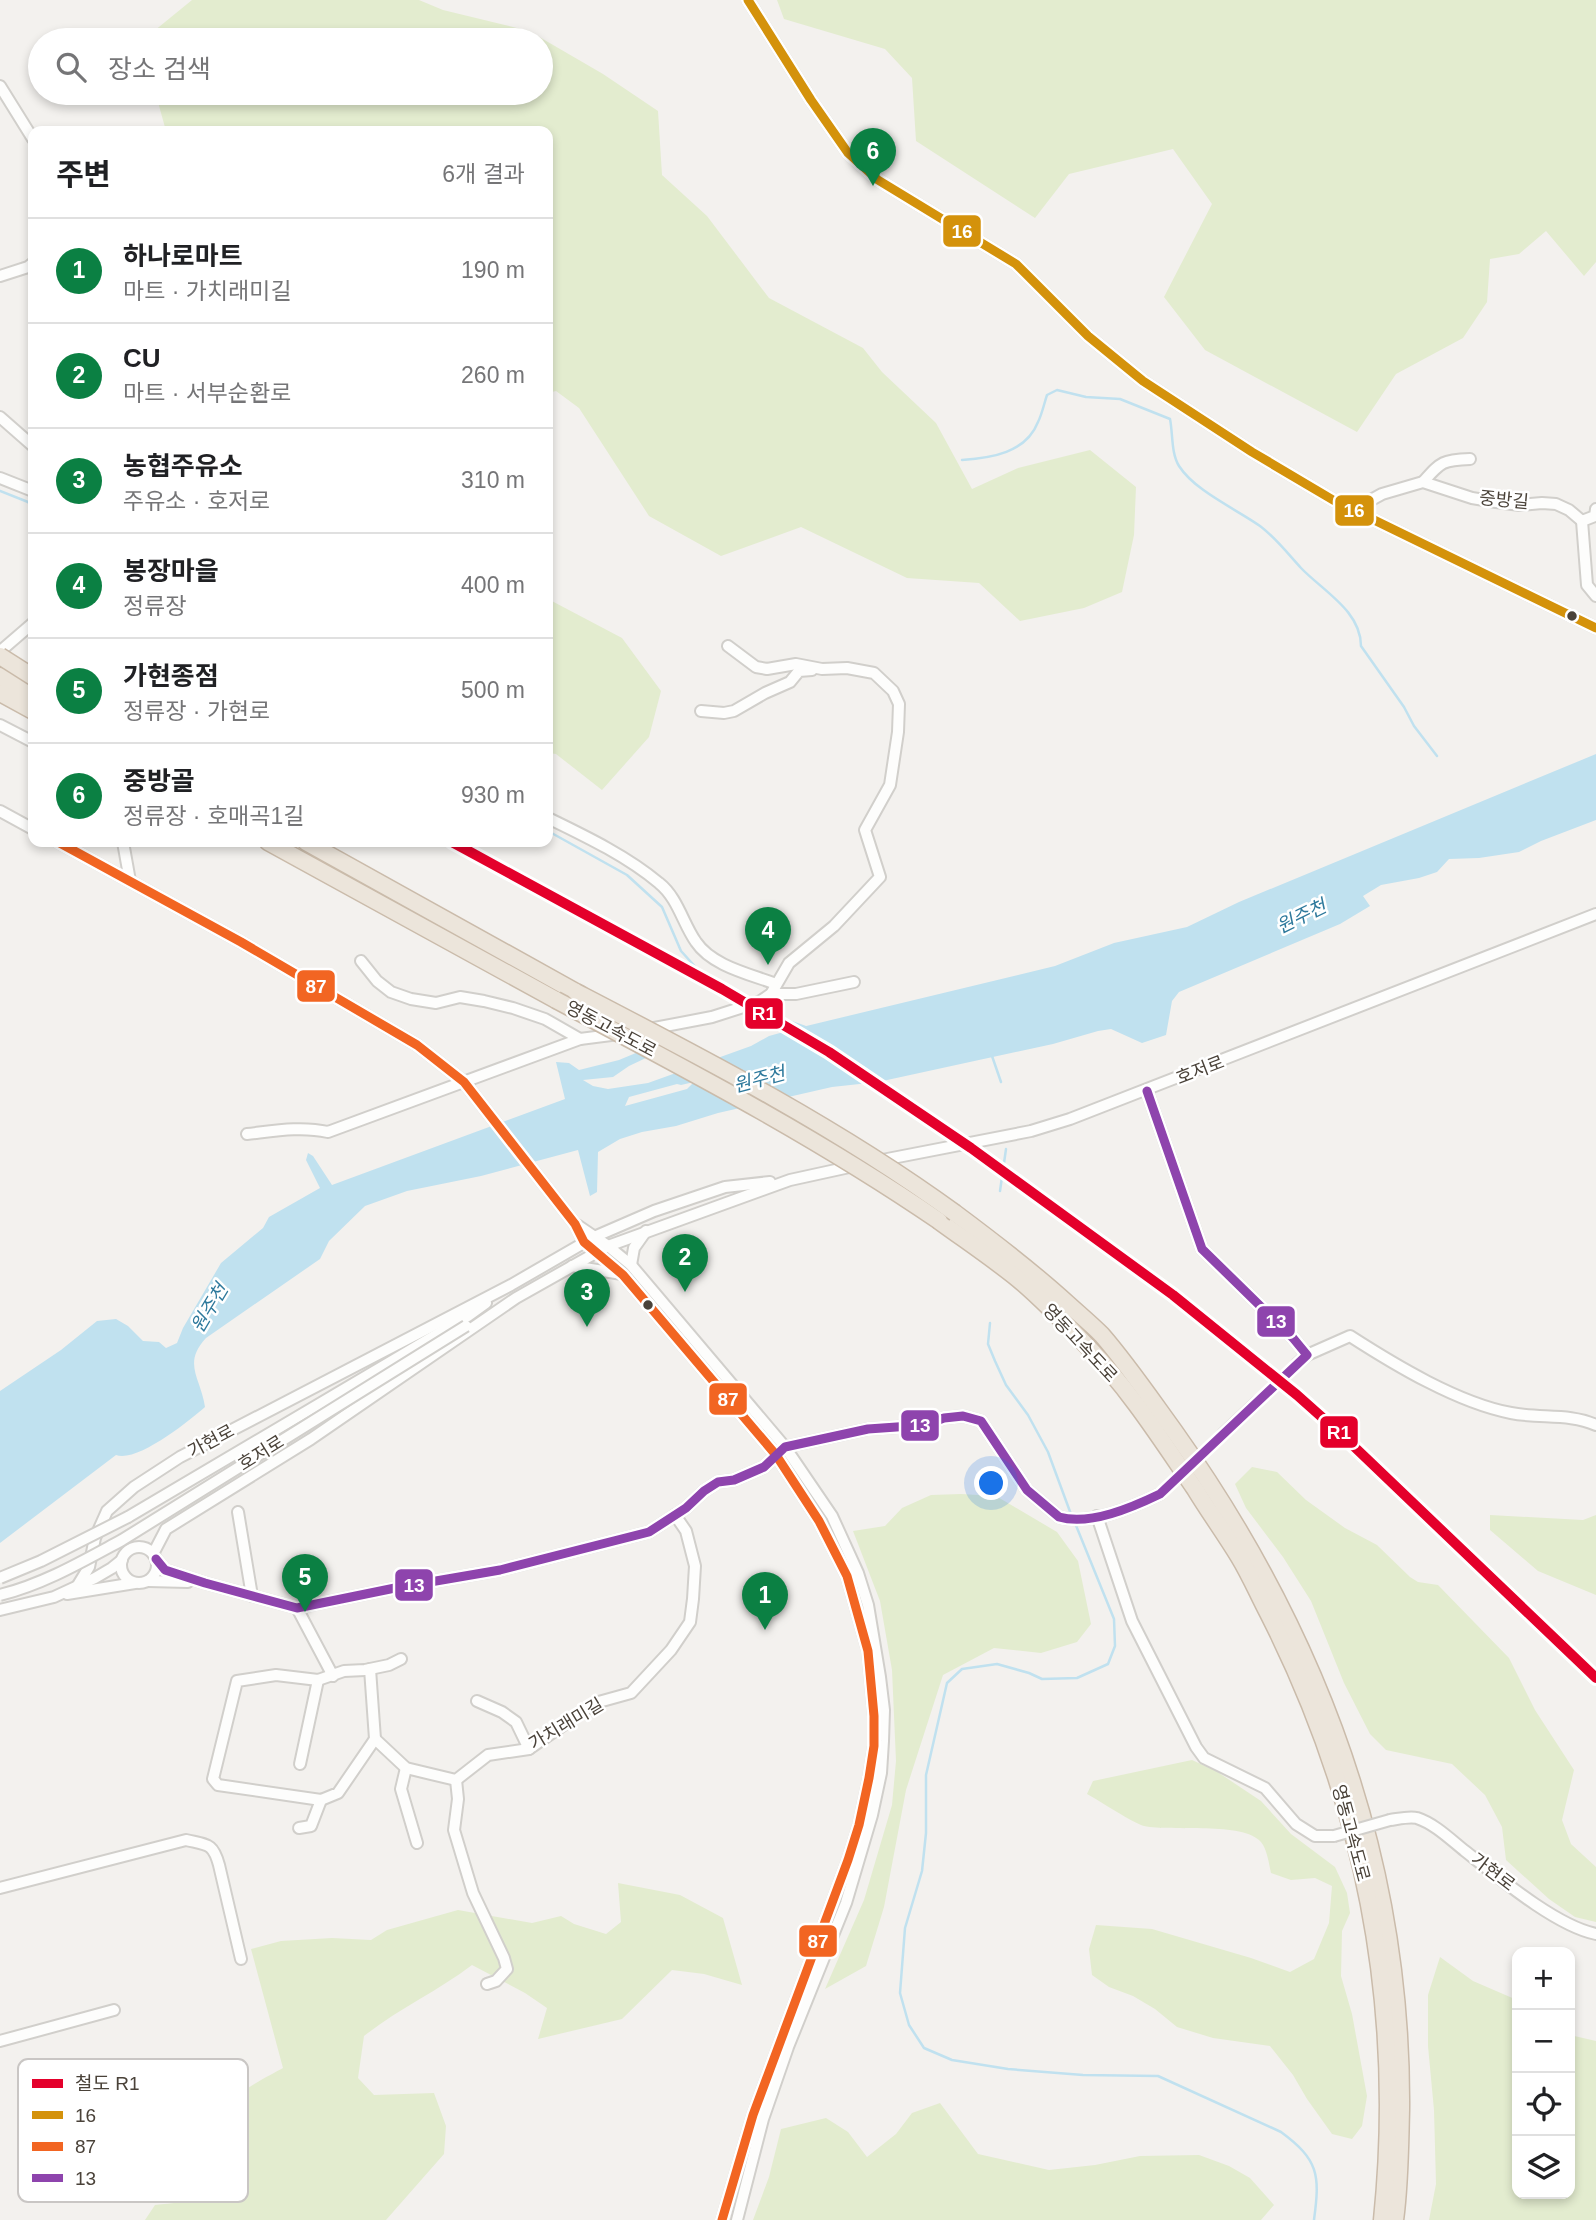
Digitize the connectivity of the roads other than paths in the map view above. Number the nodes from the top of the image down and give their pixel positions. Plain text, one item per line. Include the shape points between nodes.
1 (748, 0) edge
2 (0, 86) edge
3 (28, 131) edge
4 (28, 267) edge
5 (0, 276) edge
6 (0, 417) edge
7 (28, 442) edge
8 (1470, 459) dead end
9 (0, 478) edge
10 (1423, 482) junction
11 (28, 489) edge
12 (1596, 509) edge
13 (1353, 510) junction
14 (1582, 521) junction
15 (1596, 596) edge
16 (28, 627) edge
17 (1596, 628) edge
18 (728, 646) dead end
19 (1, 650) edge
20 (822, 669) junction
21 (28, 673) edge
22 (0, 676) edge
23 (28, 692) edge
24 (0, 693) edge
25 (0, 705) edge
26 (28, 708) edge
27 (701, 711) dead end
28 (28, 719) edge
29 (0, 725) edge
30 (28, 739) edge
31 (0, 811) edge
32 (553, 821) edge
33 (28, 826) edge
34 (67, 847) edge
35 (125, 847) edge
36 (277, 847) edge
37 (315, 847) edge
38 (130, 881) junction
39 (1596, 914) edge
40 (361, 961) dead end
41 (854, 982) dead end
42 (773, 989) junction
43 (580, 1039) junction
44 (464, 1082) junction
45 (1147, 1091) junction
46 (247, 1135) dead end
47 (790, 1180) junction
48 (646, 1231) junction
49 (589, 1239) junction
50 (608, 1245) junction
51 (597, 1252) junction
52 (572, 1266) junction
53 (627, 1270) junction
54 (469, 1318) junction
55 (1307, 1355) junction
56 (1297, 1364) tunnel mouth
57 (1258, 1402) tunnel mouth
58 (1596, 1425) edge
59 (1223, 1434) tunnel mouth
60 (781, 1451) junction
61 (1160, 1494) tunnel mouth
62 (238, 1512) dead end
63 (675, 1515) junction
64 (1093, 1517) junction
65 (155, 1557) junction
66 (122, 1560) junction
67 (0, 1578) edge
68 (148, 1581) junction
69 (135, 1583) junction
70 (205, 1583) junction
71 (78, 1585) junction
72 (0, 1595) edge
73 (252, 1596) junction
74 (54, 1597) junction
75 (297, 1608) junction
76 (0, 1610) edge
77 (401, 1659) dead end
78 (370, 1669) junction
79 (333, 1676) junction
80 (318, 1680) junction
81 (477, 1701) dead end
82 (375, 1739) junction
83 (529, 1749) junction
84 (300, 1764) dead end
85 (406, 1768) junction
86 (456, 1780) junction
87 (321, 1800) junction
88 (299, 1828) dead end
89 (417, 1843) dead end
90 (0, 1888) edge
91 (1596, 1934) edge
92 (241, 1959) dead end
93 (486, 1984) dead end
94 (114, 2010) dead end
95 (0, 2041) edge
96 (722, 2220) edge
97 (737, 2220) edge
98 (1382, 2220) edge
99 (1395, 2220) edge

1 - 13 street via 848,153 878,180 1016,264 1088,336 1143,381
2 - 3 street
4 - 5 street
6 - 7 street
8 - 10 street via 1440,464
9 - 11 street
10 - 13 street via 1382,494
10 - 14 street, 중방길 via 1496,502 1556,504
12 - 14 street via 1595,516
13 - 17 street
14 - 15 street via 1587,585
16 - 19 street
18 - 20 street via 756,667 796,664
19 - 21 highway, bridge
20 - 27 street via 799,671 790,682 734,711
20 - 42 street via 874,673 899,704 890,785 865,830 880,877 834,926 789,963
22 - 23 highway
24 - 26 highway
25 - 28 highway
29 - 30 street
31 - 33 street
32 - 42 street via 661,884 696,943 719,961
34 - 38 street
35 - 38 street
36 - 98 highway, 영동고속도로, bridge via 681,1067 939,1221 1019,1280 1089,1348 1128,1396 1239,1557 1316,1715 1343,1800 1372,1921 1385,2015 1389,2082
37 - 99 highway, 영동고속도로, bridge via 802,1116 914,1183 1027,1267 1100,1334 1195,1461 1248,1544 1305,1653 1335,1725 1381,1895 1391,1955 1401,2079
38 - 44 street via 417,1045
39 - 45 street, 호저로
40 - 43 street via 377,981 401,996 436,1003 460,997 494,1003 545,1019
41 - 42 street via 796,993
42 - 43 street via 759,1002 712,1017
43 - 44 street
44 - 46 street via 328,1132 290,1129
44 - 49 street
45 - 47 street, 호저로 via 1031,1131
45 - 55 street via 1202,1249
47 - 48 street, 호저로
47 - 49 street, 호저로 via 725,1187
48 - 50 street, 호저로
48 - 53 street
49 - 50 street
49 - 51 street
49 - 54 street, 호저로 via 511,1285
50 - 51 street, 호저로
50 - 53 street
51 - 52 street, 호저로
51 - 53 street
52 - 53 street
52 - 54 street, 호저로
53 - 60 street
54 - 65 street via 311,1439 166,1529
54 - 67 street, 호저로, bridge via 128,1517
54 - 71 street, 가현로 via 180,1457 134,1487 107,1511 89,1567
54 - 72 street, 호저로, bridge via 122,1540 68,1570
55 - 56 street
55 - 58 street via 1350,1336 1401,1367 1473,1401 1508,1413 1572,1417
57 - 59 street
60 - 63 street via 764,1467 718,1482
60 - 64 street via 868,1429 964,1416 981,1421 1027,1490 1059,1517
60 - 96 street via 847,1576 868,1651 874,1746 848,1860 762,2091
60 - 97 street via 832,1516 858,1573 877,1654 883,1741 881,1773 859,1862 763,2119
61 - 64 street
62 - 73 street
63 - 75 street via 649,1532 500,1570
63 - 83 street, 가치래미길 via 686,1531 695,1566 690,1622 631,1693 595,1703
64 - 91 street, 가현로, bridge via 1132,1622 1204,1758 1265,1788 1296,1824 1315,1836 1334,1836 1414,1817 1433,1826 1550,1913
65 - 66 street via 144,1548 133,1548
65 - 68 street via 156,1572
65 - 70 street via 165,1570
66 - 69 street via 122,1571
66 - 71 street
68 - 69 street
68 - 70 street
69 - 74 street
70 - 73 street
71 - 74 street
73 - 75 street
74 - 76 street
75 - 79 street
77 - 78 street
78 - 79 street
78 - 82 street
79 - 80 street
80 - 84 street
80 - 87 street via 276,1675 237,1681 213,1779 218,1785
81 - 83 street via 516,1722
82 - 85 street
82 - 87 street via 338,1793
83 - 86 street, 가치래미길 via 488,1755
85 - 86 street
85 - 89 street via 401,1789
86 - 93 street via 454,1830 473,1893 507,1969
87 - 88 street via 311,1826
90 - 92 street via 187,1840 209,1845 219,1865
94 - 95 street

